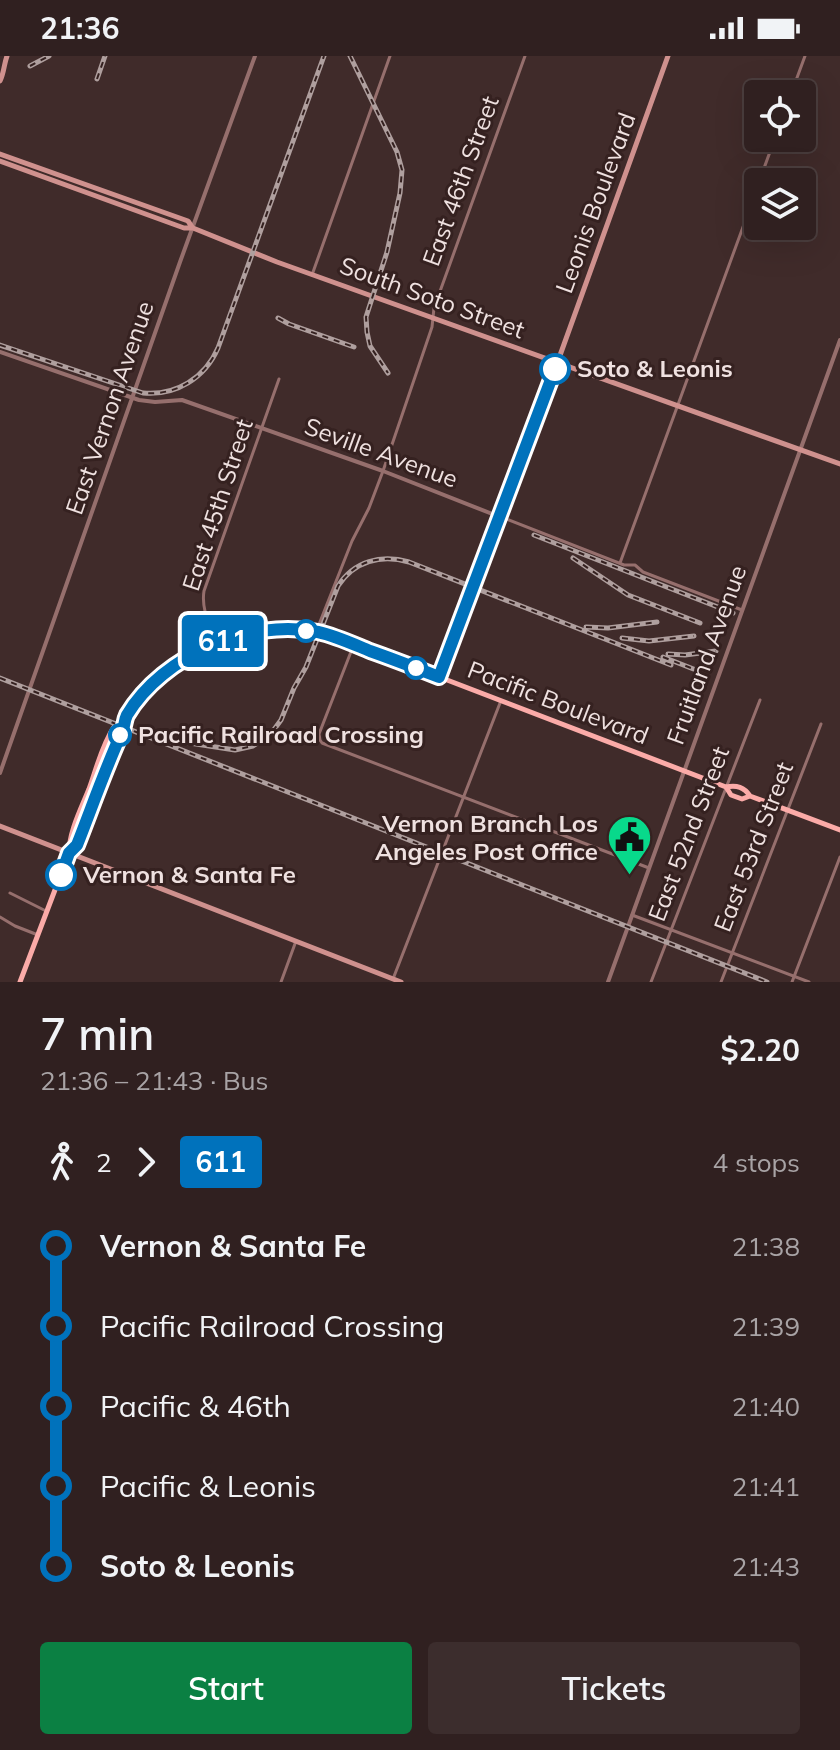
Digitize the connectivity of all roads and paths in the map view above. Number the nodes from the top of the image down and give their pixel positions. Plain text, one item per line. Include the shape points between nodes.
1 (7, 56) edge
2 (255, 56) edge
3 (390, 56) edge
4 (525, 56) edge
5 (668, 56) edge
6 (805, 56) edge
7 (1, 67) edge
8 (796, 80) edge
9 (0, 81) edge
10 (0, 154) edge
11 (0, 161) edge
12 (102, 194) junction
13 (744, 225) edge
14 (193, 228) junction
15 (312, 275) junction
16 (433, 318) junction
17 (840, 340) edge
18 (0, 352) edge
19 (557, 362) junction
20 (279, 379) dead end
21 (133, 398) junction
22 (678, 406) junction
23 (261, 428) junction
24 (800, 450) junction
25 (840, 464) edge
26 (383, 471) junction
27 (500, 517) junction
28 (620, 563) junction
29 (742, 610) junction
30 (316, 632) junction
31 (216, 643) junction
32 (354, 644) junction
33 (439, 677) junction
34 (501, 700) junction
35 (760, 700) dead end
36 (821, 724) dead end
37 (684, 771) junction
38 (0, 773) edge
39 (726, 787) junction
40 (463, 797) junction
41 (788, 810) junction
42 (0, 826) edge
43 (840, 830) edge
44 (69, 853) junction
45 (840, 857) edge
46 (649, 868) junction
47 (10, 893) dead end
48 (47, 911) junction
49 (632, 915) junction
50 (0, 917) edge
51 (671, 930) junction
52 (38, 935) junction
53 (296, 941) junction
54 (732, 953) junction
55 (794, 976) junction
56 (393, 979) junction
57 (20, 982) edge
58 (281, 982) edge
59 (401, 982) edge
60 (608, 982) edge
61 (651, 982) edge
62 (721, 982) edge
63 (792, 982) edge
64 (809, 982) edge

1 - 7 main road
2 - 14 street, East Vernon Avenue
3 - 15 street
4 - 16 street, East 46th Street
5 - 19 main road, Leonis Boulevard
6 - 8 street
7 - 9 main road
10 - 12 main road, South Soto Street
11 - 12 main road, South Soto Street
12 - 14 main road, South Soto Street
13 - 22 street
14 - 15 main road, South Soto Street
14 - 21 street, East Vernon Avenue
15 - 16 main road, South Soto Street
16 - 19 main road, South Soto Street
16 - 26 street, East 46th Street
17 - 24 street, Fruitland Avenue
18 - 21 street, Seville Avenue
19 - 22 main road, South Soto Street
19 - 27 main road, Leonis Boulevard
20 - 23 street, East 45th Street
21 - 23 street, Seville Avenue via 182,400
21 - 38 street, East Vernon Avenue
22 - 24 main road, South Soto Street
22 - 28 street
23 - 26 street, Seville Avenue
23 - 31 street, East 45th Street via 204,590 202,601
24 - 25 main road, South Soto Street
24 - 29 street, Fruitland Avenue
26 - 27 street, Seville Avenue
26 - 30 street, East 46th Street
27 - 28 street, Seville Avenue
27 - 33 main road, Leonis Boulevard
28 - 29 street, Seville Avenue
29 - 37 street, Fruitland Avenue
30 - 31 main road, Pacific Boulevard via 268,631
30 - 32 main road, Pacific Boulevard
31 - 44 main road, Pacific Boulevard via 166,672 115,725
32 - 33 main road, Pacific Boulevard
32 - 40 street via 320,740
33 - 34 main road, Pacific Boulevard
34 - 37 main road, Pacific Boulevard
34 - 40 street
35 - 39 street, East 52nd Street
36 - 41 street, East 53rd Street
37 - 39 main road, Pacific Boulevard
37 - 46 street, Fruitland Avenue
39 - 41 main road, Pacific Boulevard via 746,789 750,796
39 - 51 street, East 52nd Street
40 - 46 street
40 - 56 street
41 - 43 main road, Pacific Boulevard
41 - 54 street, East 53rd Street
42 - 44 main road
44 - 48 main road
44 - 53 main road
45 - 55 street
46 - 49 street, Fruitland Avenue
47 - 48 street
48 - 52 main road
49 - 51 street
49 - 60 street, Fruitland Avenue
50 - 52 street
51 - 54 street
51 - 61 street, East 52nd Street
52 - 57 main road
53 - 56 main road
53 - 58 street
54 - 55 street
54 - 62 street, East 53rd Street
55 - 63 street
55 - 64 street
56 - 59 main road

